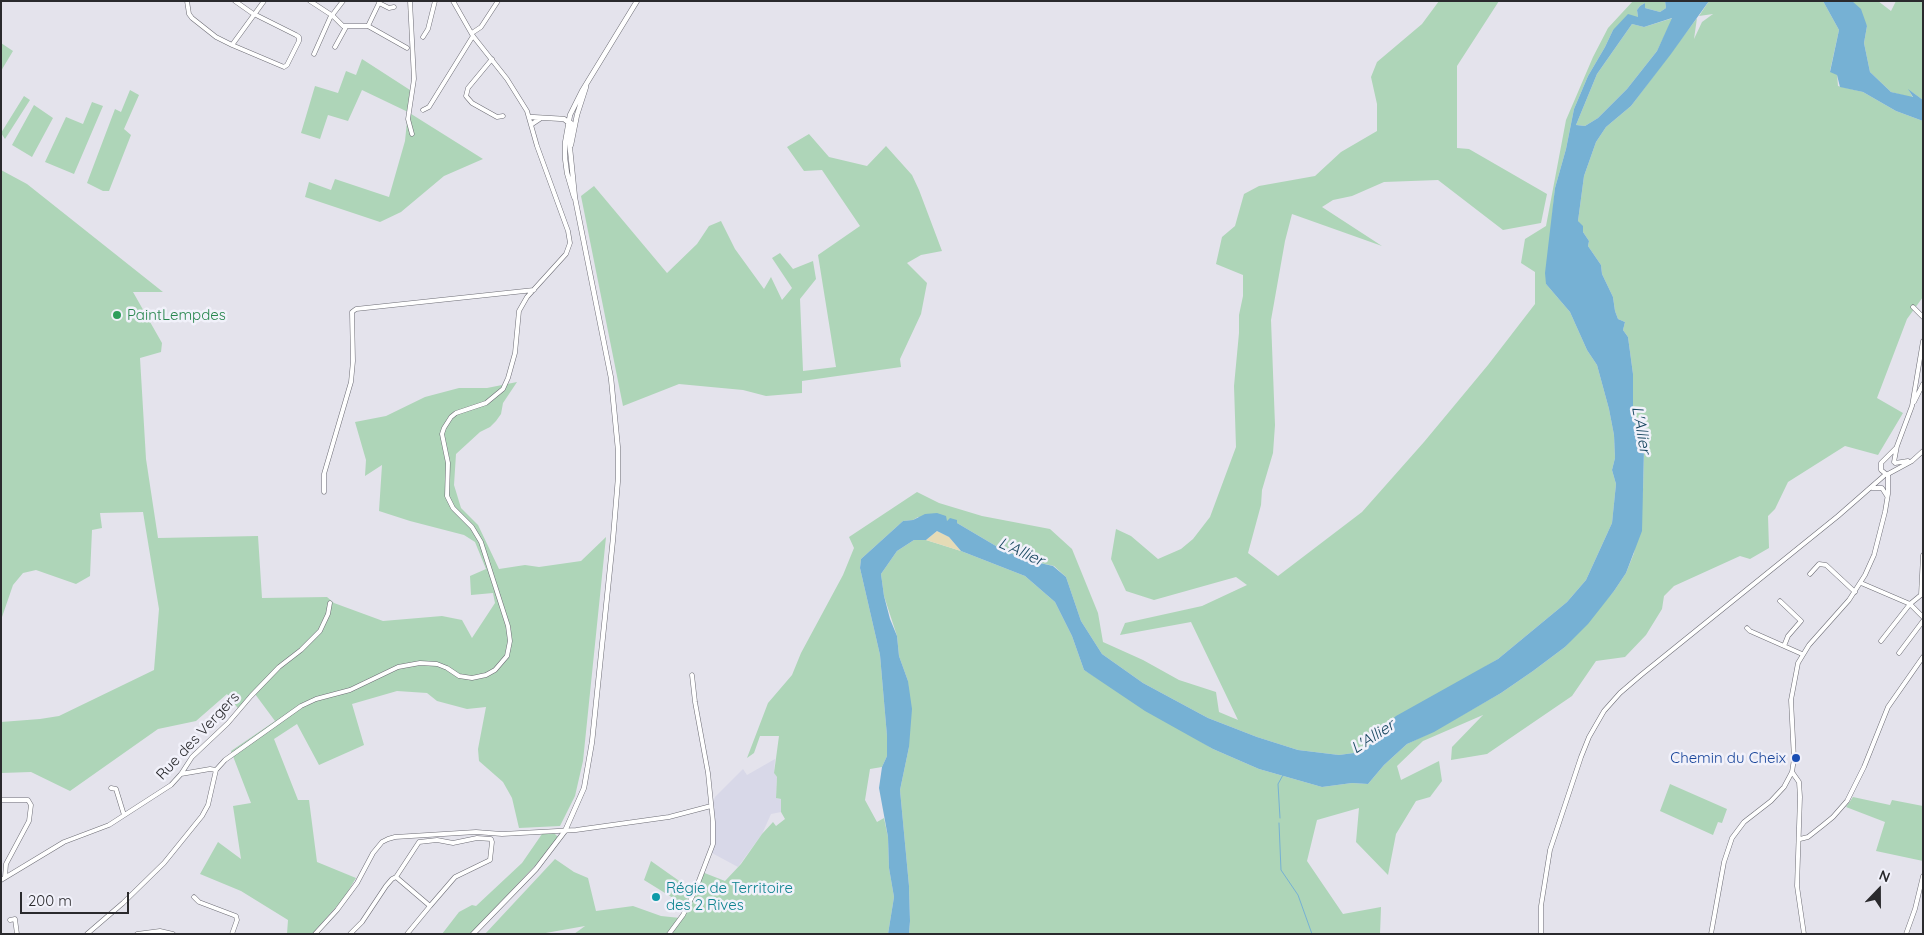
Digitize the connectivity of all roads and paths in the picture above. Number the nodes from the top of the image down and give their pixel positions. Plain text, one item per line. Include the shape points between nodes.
1 (187, 1) edge
2 (235, 1) edge
3 (264, 1) edge
4 (310, 1) edge
5 (343, 1) edge
6 (410, 1) edge
7 (434, 1) edge
8 (453, 1) edge
9 (498, 1) edge
10 (637, 1) edge
11 (380, 2) edge
12 (394, 7) dead end
13 (254, 15) junction
14 (333, 16) junction
15 (368, 26) junction
16 (346, 27) junction
17 (473, 34) junction
18 (423, 37) dead end
19 (232, 45) junction
20 (335, 48) dead end
21 (407, 48) dead end
22 (314, 54) dead end
23 (492, 59) junction
24 (423, 110) dead end
25 (503, 116) dead end
26 (530, 117) junction
27 (541, 118) junction
28 (572, 123) junction
29 (532, 124) junction
30 (412, 134) dead end
31 (575, 198) junction
32 (534, 290) junction
33 (1913, 306) dead end
34 (1923, 317) edge
35 (1923, 341) edge
36 (1923, 384) edge
37 (1912, 406) junction
38 (1897, 446) junction
39 (1923, 451) edge
40 (1916, 456) junction
41 (1884, 460) junction
42 (1895, 463) junction
43 (1881, 470) junction
44 (1894, 471) junction
45 (1887, 474) junction
46 (1876, 483) junction
47 (1872, 488) junction
48 (324, 492) dead end
49 (1888, 498) junction
50 (1923, 555) edge
51 (1810, 574) dead end
52 (1860, 583) junction
53 (1855, 592) junction
54 (1780, 601) dead end
55 (330, 603) dead end
56 (1910, 604) junction
57 (1923, 617) edge
58 (1923, 621) edge
59 (1747, 628) dead end
60 (1881, 641) dead end
61 (1784, 646) junction
62 (1900, 653) dead end
63 (1802, 654) junction
64 (1923, 656) edge
65 (692, 674) dead end
66 (216, 770) junction
67 (1792, 772) junction
68 (181, 774) junction
69 (111, 788) dead end
70 (1, 800) edge
71 (711, 806) junction
72 (124, 815) junction
73 (565, 831) junction
74 (1800, 839) junction
75 (1923, 876) edge
76 (396, 877) junction
77 (3, 878) edge
78 (194, 897) dead end
79 (430, 906) junction
80 (21, 916) dead end
81 (17, 934) edge
82 (87, 934) edge
83 (137, 934) edge
84 (173, 934) edge
85 (232, 934) edge
86 (315, 934) edge
87 (350, 934) edge
88 (407, 934) edge
89 (473, 934) edge
90 (668, 934) edge
91 (1540, 934) edge
92 (1711, 934) edge
93 (1804, 934) edge
94 (1906, 934) edge

1 - 19 street via 192,18
2 - 13 street
3 - 13 street
4 - 14 street
5 - 14 street
6 - 30 street via 414,79 408,120
7 - 18 street
8 - 17 street
9 - 17 street
10 - 28 main road via 587,83
11 - 12 street via 389,8
11 - 15 street
13 - 19 street
13 - 19 street via 299,37 287,66 282,67
14 - 16 street
14 - 22 street
15 - 16 street
15 - 21 street
16 - 20 street
17 - 23 street
17 - 24 street via 429,107
23 - 25 street via 466,96 472,104 497,117
23 - 26 street via 515,89
26 - 27 main road
26 - 29 street
27 - 28 main road
27 - 29 main road
28 - 31 main road via 570,146
28 - 31 main road via 565,142 565,158
29 - 32 street via 570,243 563,258
31 - 73 main road via 611,378 618,479 592,742 586,780
32 - 48 street via 352,312 351,382 324,474
32 - 66 street via 519,311 514,353 503,389 486,403 451,417 442,434 448,463 448,499 479,537 508,626 510,645 505,660 491,673 472,678 459,676 437,664 411,664 391,670 350,690 307,702 229,756
33 - 34 street
35 - 37 street
36 - 37 street
37 - 38 street
38 - 41 street
38 - 42 street
39 - 40 street
40 - 42 street
40 - 44 street
41 - 42 street
41 - 43 street
42 - 44 street
43 - 45 street
43 - 46 street
44 - 45 street
45 - 46 street
45 - 49 street
46 - 47 street
47 - 49 street via 1882,488
47 - 91 street via 1640,675 1604,711 1580,757 1550,850
49 - 52 street via 1874,555
50 - 56 street via 1920,595
51 - 53 street via 1819,564 1826,565
52 - 53 street
52 - 56 street
53 - 63 street
54 - 61 street via 1801,621
55 - 68 street, Rue des Vergers via 320,631 256,690
56 - 57 street
56 - 60 street
58 - 62 street
59 - 61 street
61 - 63 street
63 - 67 street via 1791,700
64 - 74 street via 1888,707 1847,801 1822,826
65 - 71 street
66 - 68 street via 210,768
66 - 82 street via 208,805 202,816 164,863
67 - 74 street via 1799,786
67 - 92 street via 1779,793 1744,822 1732,838 1724,862
68 - 72 street, Rue des Vergers via 171,785
69 - 72 street via 116,790
70 - 77 street via 28,800 31,805 29,821 13,848
71 - 73 street via 669,818
71 - 90 street via 711,849 683,916
72 - 77 street, Rue des Vergers via 109,825 64,842
73 - 86 street via 476,832 388,839 382,842 357,883
73 - 89 main road via 548,855
74 - 93 street via 1797,894
75 - 94 street
76 - 79 street
76 - 79 street via 419,842 491,840 490,860 455,877
76 - 87 street
78 - 85 street via 236,916
79 - 88 street
80 - 81 street via 12,919
83 - 84 street via 160,931

